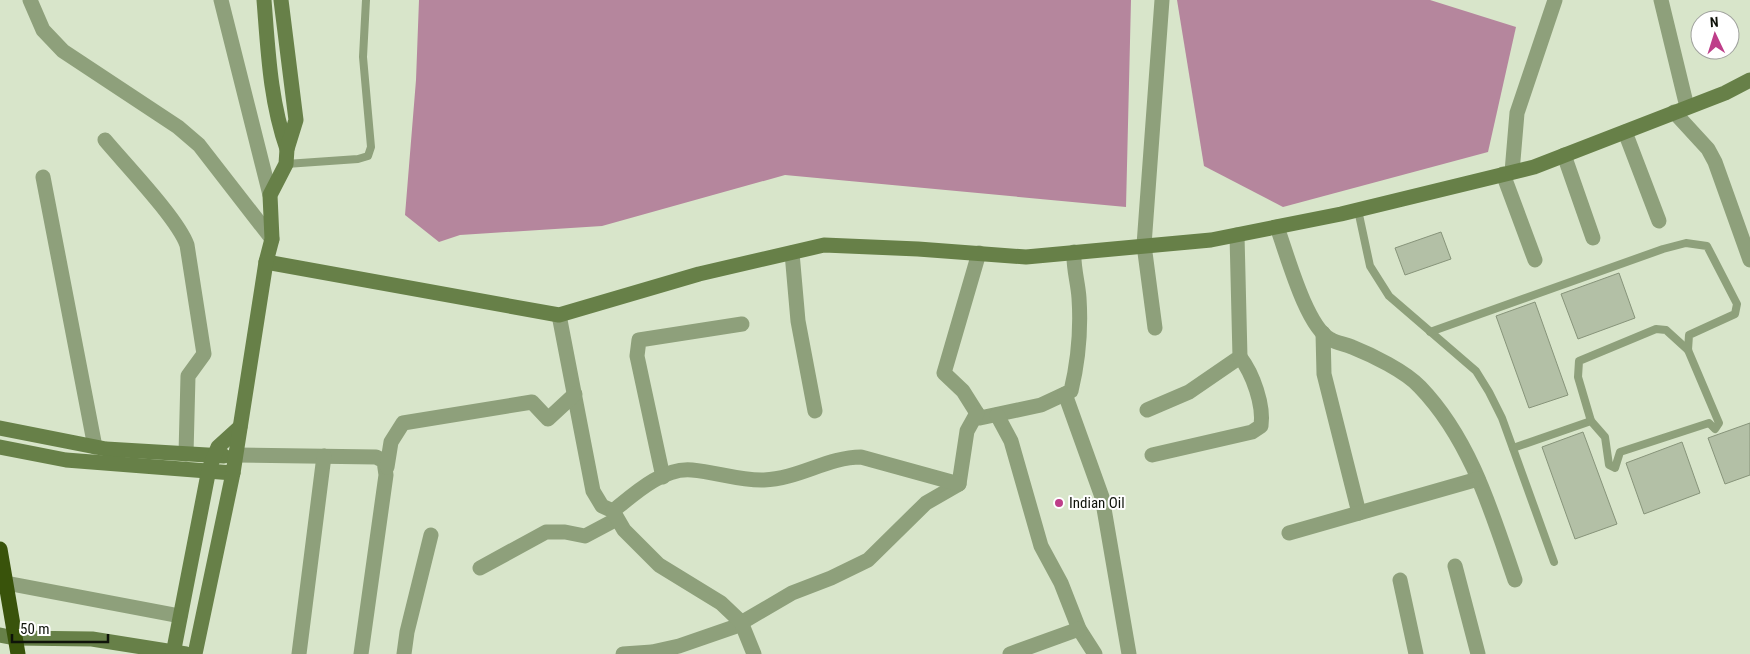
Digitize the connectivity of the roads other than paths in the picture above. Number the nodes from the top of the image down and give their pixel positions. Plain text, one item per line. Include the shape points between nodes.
1 (30, 0) edge
2 (221, 0) edge
3 (264, 0) edge
4 (281, 0) edge
5 (366, 0) edge
6 (1162, 0) edge
7 (1554, 0) edge
8 (1661, 0) edge
9 (1750, 80) edge
10 (1681, 110) junction
11 (1625, 132) junction
12 (104, 140) dead end
13 (286, 156) junction
14 (1564, 156) junction
15 (1508, 173) junction
16 (43, 177) dead end
17 (270, 195) junction
18 (1358, 210) junction
19 (1659, 221) dead end
20 (1277, 227) junction
21 (1237, 235) junction
22 (1593, 238) dead end
23 (272, 239) junction
24 (1144, 245) junction
25 (1074, 252) junction
26 (792, 253) junction
27 (979, 253) junction
28 (1535, 260) dead end
29 (1750, 260) edge
30 (266, 262) junction
31 (558, 314) junction
32 (742, 324) dead end
33 (1155, 328) dead end
34 (1430, 332) junction
35 (1323, 333) junction
36 (1688, 350) junction
37 (1240, 357) junction
38 (575, 394) junction
39 (1065, 394) junction
40 (1147, 410) dead end
41 (815, 411) dead end
42 (976, 413) junction
43 (997, 415) junction
44 (1591, 421) junction
45 (240, 427) junction
46 (0, 428) edge
47 (0, 447) edge
48 (95, 447) junction
49 (1513, 448) junction
50 (186, 454) junction
51 (236, 455) junction
52 (1152, 455) dead end
53 (324, 456) junction
54 (212, 463) junction
55 (387, 467) junction
56 (233, 473) junction
57 (663, 477) junction
58 (1478, 479) junction
59 (959, 484) junction
60 (1359, 513) junction
61 (615, 515) junction
62 (1289, 533) dead end
63 (431, 535) dead end
64 (0, 549) edge
65 (1554, 562) dead end
66 (1455, 566) dead end
67 (480, 568) dead end
68 (1400, 580) dead end
69 (1515, 580) dead end
70 (6, 583) junction
71 (180, 616) junction
72 (741, 622) junction
73 (1079, 629) junction
74 (0, 635) edge
75 (15, 638) junction
76 (177, 653) edge
77 (18, 654) edge
78 (195, 654) edge
79 (299, 654) edge
80 (361, 654) edge
81 (404, 654) edge
82 (623, 654) edge
83 (754, 654) edge
84 (1010, 654) edge
85 (1096, 654) edge
86 (1130, 654) edge
87 (1416, 654) edge
88 (1478, 654) edge

1 - 23 street via 43,30 63,51 178,127 199,145
2 - 17 street
3 - 13 street via 271,84
4 - 13 street via 296,120
5 - 13 lane via 363,57 371,148 368,156 358,160
6 - 24 street
7 - 15 street via 1517,113
8 - 10 street
9 - 10 street
10 - 11 street
10 - 29 street via 1715,162
11 - 14 street
11 - 19 street
12 - 50 street via 184,236 187,245 204,354 188,376
13 - 17 street
14 - 15 street
14 - 22 street
15 - 18 street
15 - 28 street
16 - 48 street
17 - 23 street
18 - 20 street
18 - 34 lane via 1370,266 1377,279 1389,296
20 - 21 street
20 - 35 street via 1307,309
21 - 24 street
21 - 37 street
23 - 30 street
24 - 25 street
24 - 33 street
25 - 27 street via 1026,256
25 - 39 street via 1079,324 1075,372 1071,391
26 - 27 street via 824,245
26 - 31 street via 699,274
26 - 41 street via 798,321
27 - 42 street via 944,374 963,391
30 - 31 street
30 - 45 street
31 - 38 street
32 - 57 street via 639,340 637,356
34 - 36 lane via 1663,249 1696,243 1707,246 1737,304 1735,314 1729,318 1689,335
34 - 49 lane via 1476,371 1502,418
35 - 58 street via 1388,365 1419,385 1438,406 1457,436
35 - 60 street via 1324,374
36 - 44 lane via 1666,330 1656,328 1579,360 1578,377
36 - 44 lane via 1719,423 1715,429 1709,423 1620,452 1615,468 1609,465 1605,437
37 - 40 street via 1189,392
37 - 52 street via 1252,376 1262,417 1261,426 1252,432
38 - 55 street via 548,419 532,402 403,423 391,442
38 - 61 street via 594,492 602,506
39 - 43 street via 1041,405
39 - 86 street via 1102,496
42 - 43 street via 980,418
42 - 59 street via 967,431
43 - 73 street via 1011,440 1041,546 1061,583
44 - 49 lane
45 - 51 street
45 - 54 street via 218,447
46 - 48 street
47 - 54 street via 66,460
48 - 50 street
49 - 65 lane
50 - 54 street
51 - 53 street
51 - 54 street
51 - 56 street
53 - 55 street via 376,457
53 - 79 street
54 - 56 street
54 - 71 street
55 - 80 street
56 - 78 street
57 - 59 street via 690,470 764,480 804,473 849,457 860,457
57 - 61 street via 647,484
58 - 60 street
58 - 69 street
59 - 72 street via 926,503 868,560 792,593
60 - 62 street
61 - 67 street via 585,536 546,532
61 - 72 street via 624,530 659,565 721,603
63 - 81 street
64 - 70 highway
66 - 88 street
68 - 87 street
70 - 71 street
70 - 75 highway
71 - 76 street
72 - 82 street via 679,646
72 - 83 street
73 - 84 street
73 - 85 street
74 - 75 street
75 - 76 street via 92,639
75 - 77 highway

